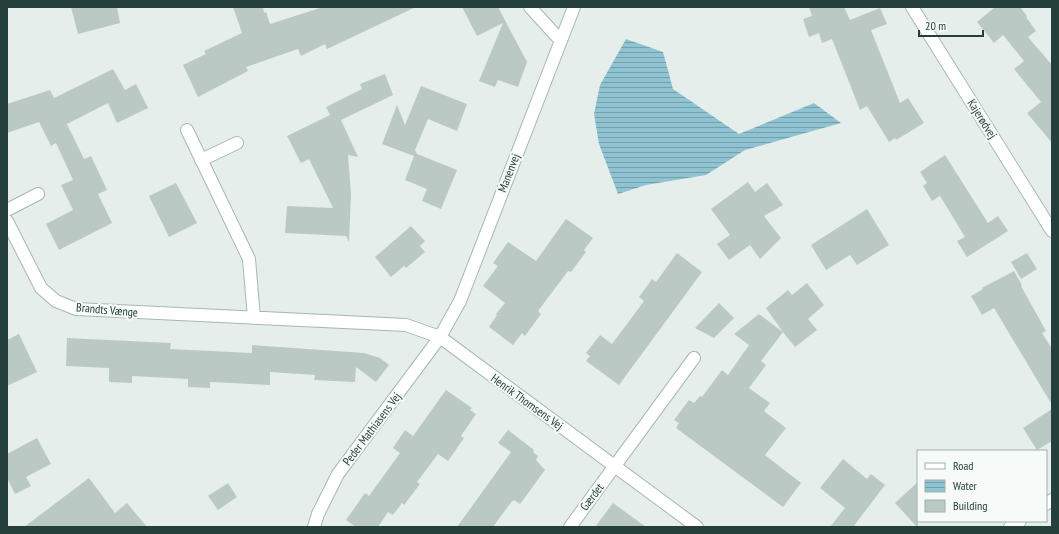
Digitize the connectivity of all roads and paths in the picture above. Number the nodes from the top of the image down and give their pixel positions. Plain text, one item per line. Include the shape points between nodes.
1 (530, 7) edge
2 (574, 7) edge
3 (912, 7) edge
4 (560, 40) junction
5 (187, 130) dead end
6 (237, 143) dead end
7 (201, 160) junction
8 (38, 194) dead end
9 (7, 210) edge
10 (7, 221) edge
11 (1052, 231) edge
12 (254, 318) junction
13 (440, 337) junction
14 (694, 358) dead end
15 (615, 466) junction
16 (314, 527) edge
17 (570, 527) edge
18 (697, 527) edge

1 - 4 street
2 - 4 street, Manenvej
3 - 11 street, Kajerødvej
4 - 13 street, Manenvej via 460,301
5 - 7 street
6 - 7 street
7 - 12 street via 249,259
8 - 9 street
10 - 12 street, Brandts Vænge via 41,288 56,302 76,309
12 - 13 street, Brandts Vænge via 406,325
13 - 15 street, Henrik Thomsens Vej
13 - 16 street, Peder Mathiasens Vej via 338,474
14 - 15 street
15 - 17 street, Gærdet
15 - 18 street, Henrik Thomsens Vej

